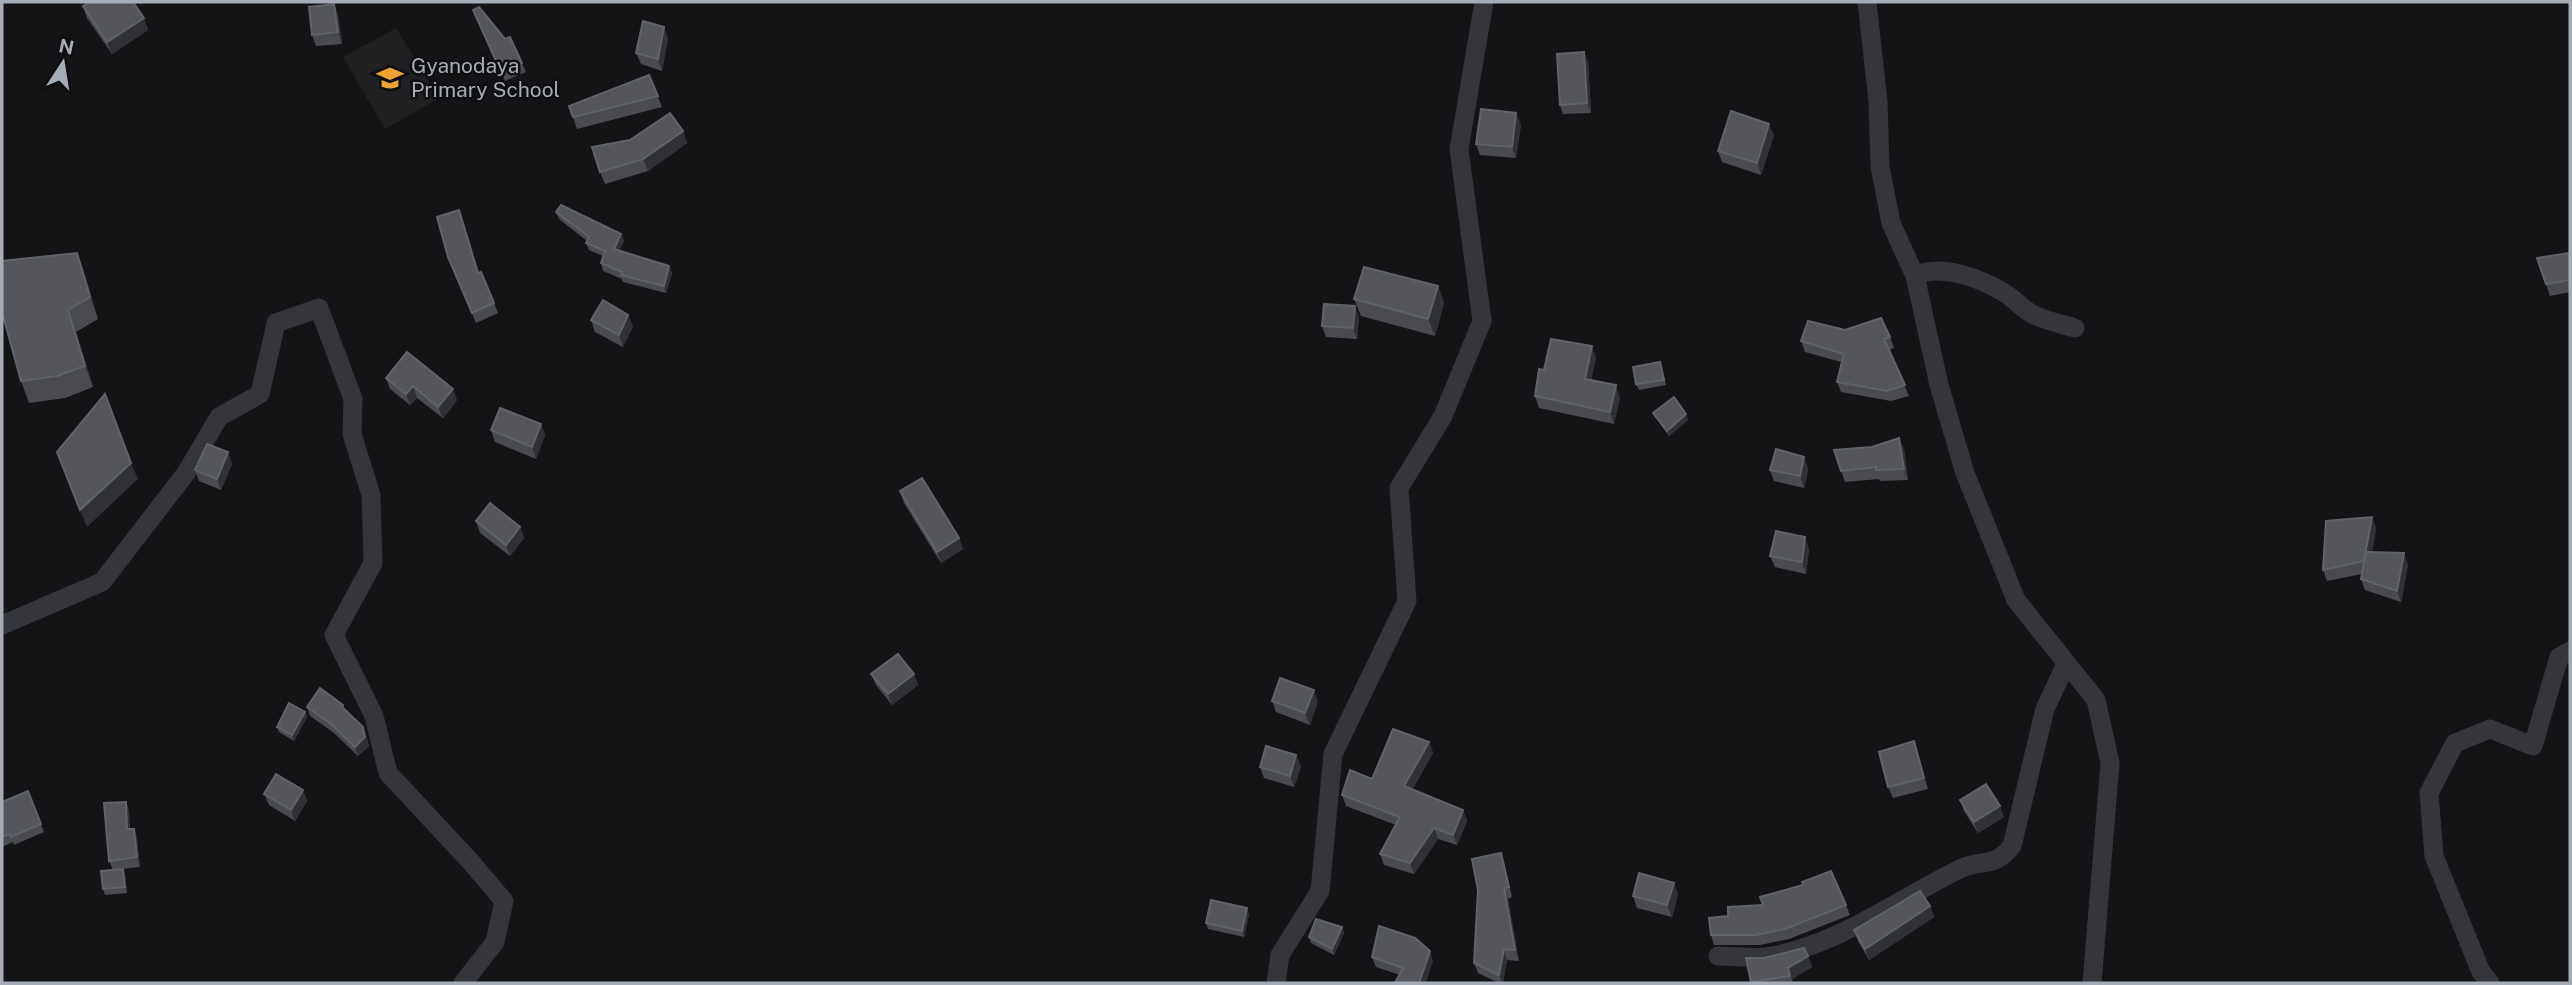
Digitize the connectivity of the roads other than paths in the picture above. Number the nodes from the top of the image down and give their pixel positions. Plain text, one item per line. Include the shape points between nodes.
1 (1484, 2) edge
2 (1867, 2) edge
3 (1915, 276) junction
4 (2075, 328) dead end
5 (2, 625) edge
6 (2570, 650) edge
7 (2066, 664) junction
8 (1718, 956) dead end
9 (463, 983) edge
10 (1276, 983) edge
11 (2092, 983) edge
12 (2490, 983) edge

1 - 10 street via 1459,149 1482,321 1443,416 1399,488 1407,601 1333,754 1320,891 1280,955
2 - 3 street via 1880,167 1891,223
3 - 4 street via 1925,271 1947,272 1979,280 2034,315
3 - 7 street via 1939,385 1965,473 2015,600
5 - 9 street via 102,582 186,473 219,417 260,394 276,323 319,308 353,399 352,434 370,495 373,563 334,635 374,716 388,774 504,901 495,942
6 - 12 street via 2559,657 2533,746 2490,729 2455,743 2429,793 2434,856
7 - 8 street via 2045,709 2012,846 2003,856 1963,867 1824,942 1765,957
7 - 11 street via 2096,700 2110,763

